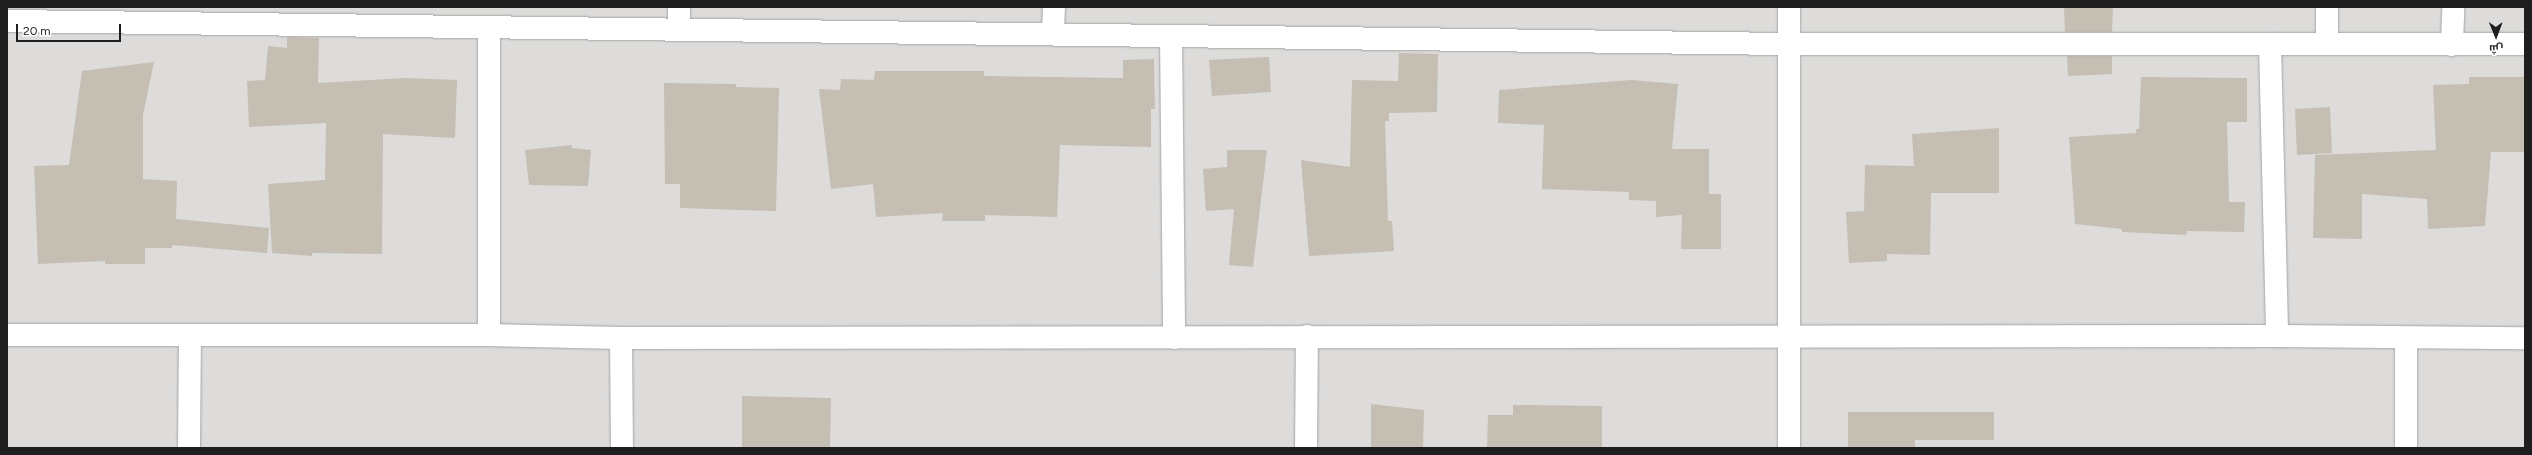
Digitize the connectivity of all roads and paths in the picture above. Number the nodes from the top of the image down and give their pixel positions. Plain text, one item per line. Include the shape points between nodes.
1 (679, 7) edge
2 (1054, 7) edge
3 (1788, 7) edge
4 (2327, 7) edge
5 (2453, 7) edge
6 (7, 21) edge
7 (489, 27) junction
8 (679, 30) junction
9 (1053, 34) junction
10 (1171, 37) junction
11 (1788, 44) junction
12 (2270, 44) junction
13 (2327, 44) junction
14 (2525, 44) edge
15 (2452, 45) junction
16 (7, 335) edge
17 (190, 335) junction
18 (489, 335) junction
19 (1307, 336) junction
20 (1789, 336) junction
21 (2277, 336) junction
22 (621, 338) junction
23 (1174, 338) junction
24 (2525, 338) edge
25 (2406, 339) junction
26 (188, 448) edge
27 (622, 448) edge
28 (1306, 448) edge
29 (1789, 448) edge
30 (2406, 448) edge

1 - 8 street
2 - 9 street
3 - 11 street
4 - 13 street
5 - 15 street
6 - 7 street
7 - 8 street
7 - 18 street
8 - 9 street
9 - 10 street
10 - 11 street
10 - 23 street
11 - 12 street
11 - 20 street
12 - 13 street
12 - 21 street
13 - 15 street
14 - 15 street
16 - 17 street
17 - 18 street
17 - 26 street
18 - 22 street
19 - 20 street
19 - 23 street
19 - 28 street
20 - 21 street
20 - 29 street
21 - 25 street
22 - 23 street
22 - 27 street
24 - 25 street
25 - 30 street

